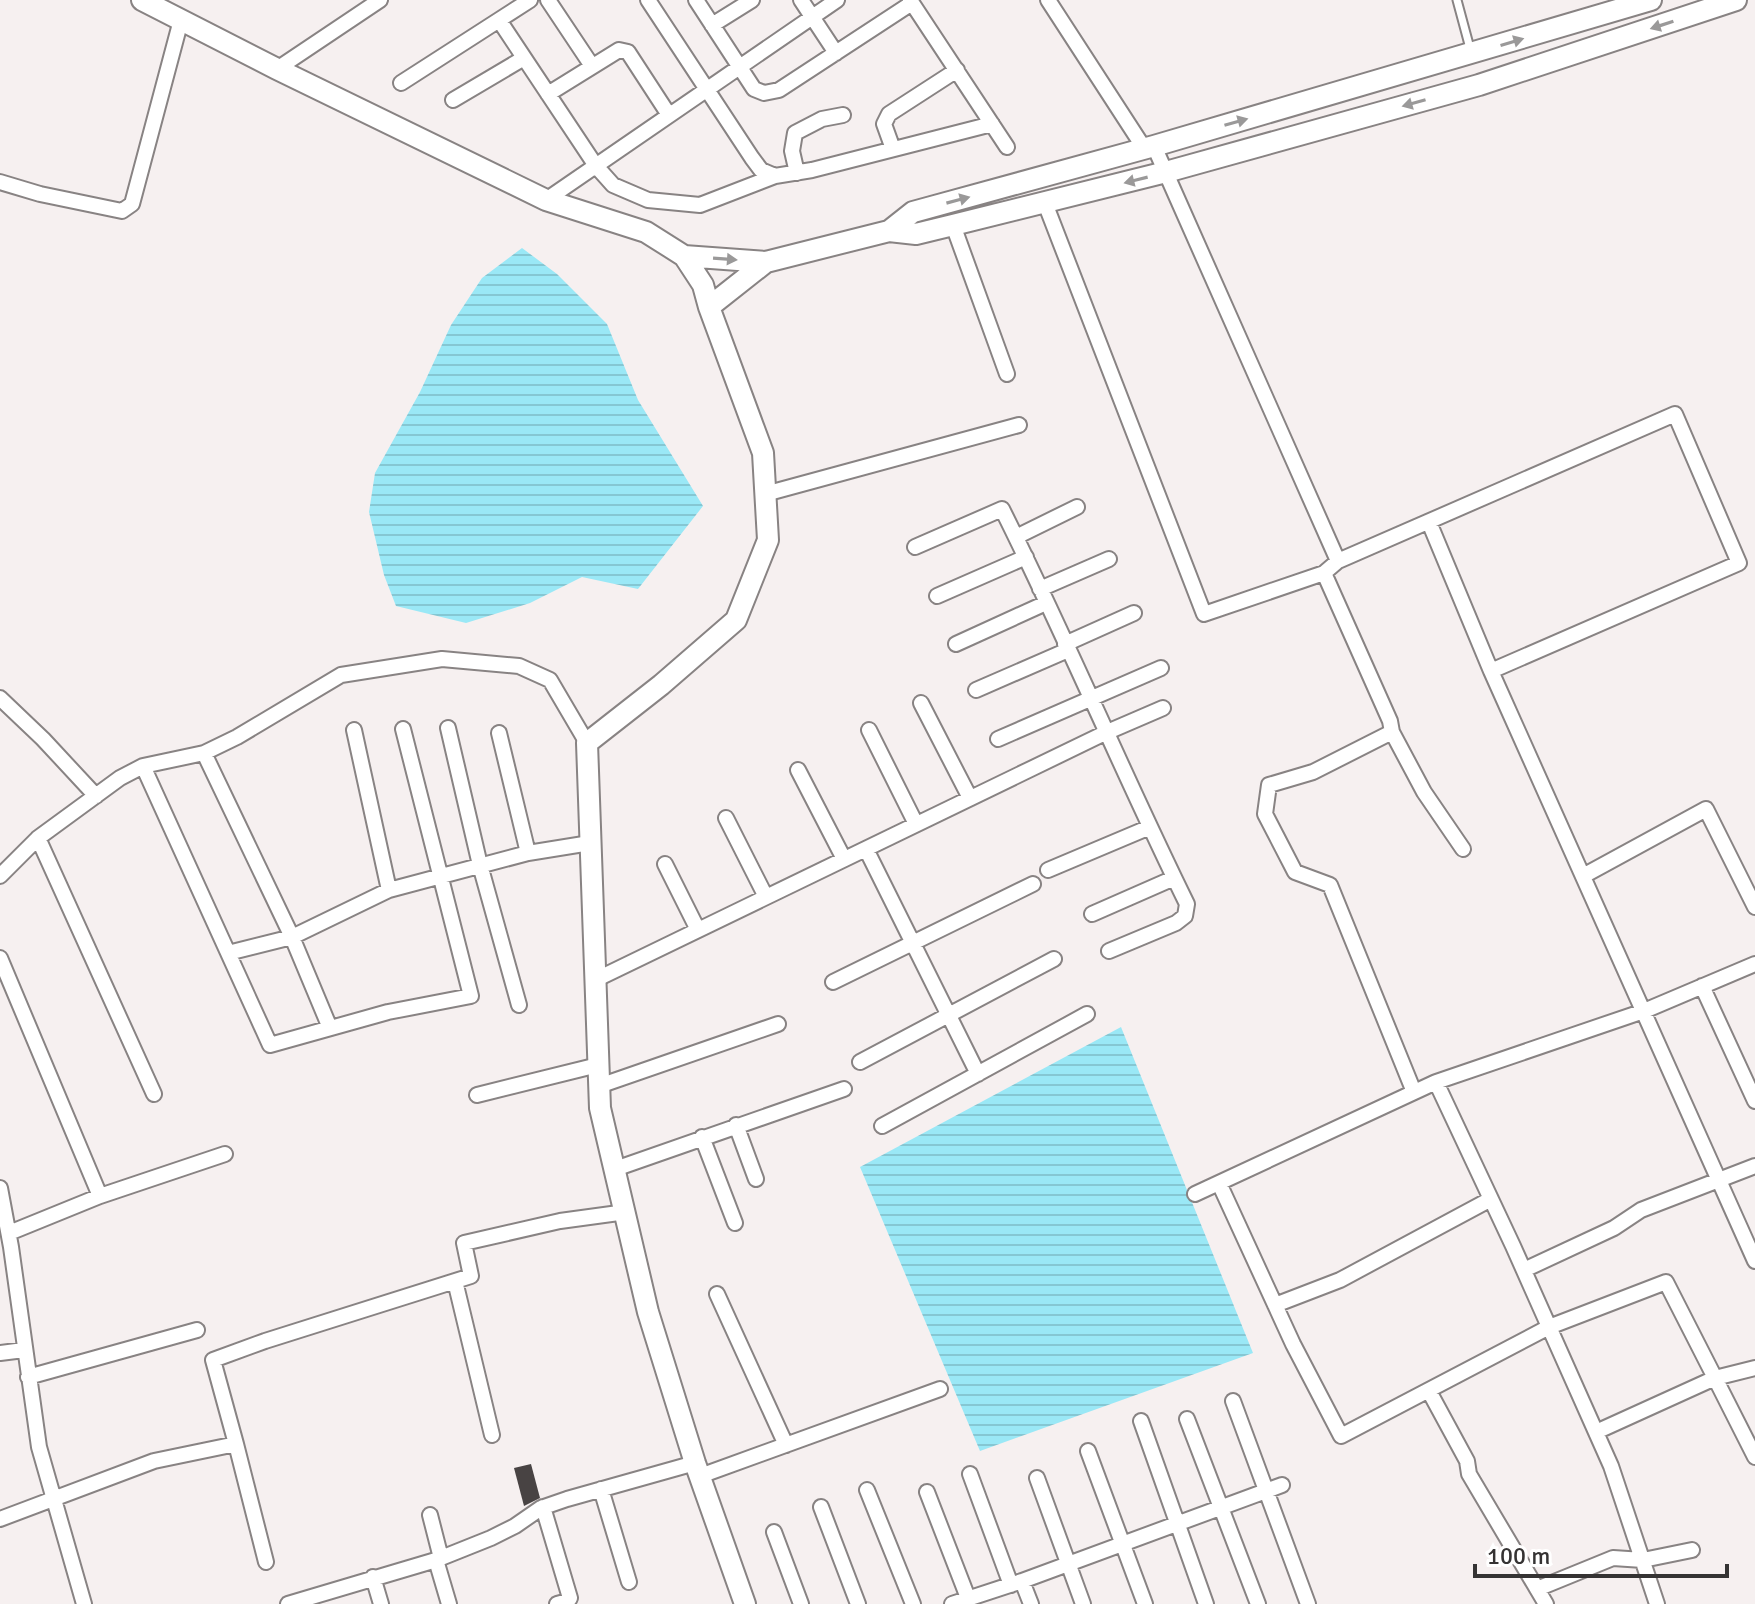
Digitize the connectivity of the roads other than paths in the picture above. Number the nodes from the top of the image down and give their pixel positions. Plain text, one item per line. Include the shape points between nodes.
1 (142, 0) edge
2 (380, 0) edge
3 (530, 0) edge
4 (548, 0) edge
5 (648, 0) edge
6 (696, 0) edge
7 (752, 0) edge
8 (801, 0) edge
9 (837, 0) edge
10 (1048, 0) edge
11 (1457, 0) edge
12 (1651, 0) edge
13 (1736, 0) edge
14 (911, 2) edge
15 (812, 17) junction
16 (181, 20) junction
17 (499, 20) junction
18 (712, 25) junction
19 (836, 53) junction
20 (1471, 54) junction
21 (524, 58) junction
22 (592, 66) junction
23 (740, 67) junction
24 (277, 69) junction
25 (957, 70) junction
26 (401, 83) dead end
27 (707, 89) junction
28 (1348, 90) junction
29 (548, 94) junction
30 (453, 100) dead end
31 (669, 115) junction
32 (843, 115) dead end
33 (1356, 119) junction
34 (992, 124) junction
35 (1007, 147) dead end
36 (1149, 147) junction
37 (893, 149) junction
38 (596, 166) junction
39 (1166, 172) junction
40 (797, 173) junction
41 (775, 176) junction
42 (0, 182) edge
43 (546, 200) junction
44 (1045, 203) junction
45 (953, 225) junction
46 (889, 231) junction
47 (684, 256) junction
48 (766, 262) junction
49 (709, 307) junction
50 (1007, 374) dead end
51 (1019, 425) dead end
52 (765, 494) junction
53 (1077, 507) dead end
54 (1429, 522) junction
55 (1016, 537) junction
56 (915, 547) dead end
57 (1026, 557) junction
58 (1109, 559) dead end
59 (1338, 561) junction
60 (1324, 573) junction
61 (937, 596) dead end
62 (1043, 596) junction
63 (1134, 613) dead end
64 (956, 644) dead end
65 (1066, 647) junction
66 (1161, 668) dead end
67 (1491, 671) junction
68 (976, 690) dead end
69 (0, 698) edge
70 (1089, 699) junction
71 (921, 703) dead end
72 (1163, 708) dead end
73 (448, 728) dead end
74 (403, 729) dead end
75 (354, 730) dead end
76 (869, 730) dead end
77 (1392, 732) junction
78 (499, 733) dead end
79 (1105, 733) junction
80 (998, 739) dead end
81 (587, 743) junction
82 (204, 753) junction
83 (143, 766) junction
84 (798, 770) dead end
85 (96, 796) junction
86 (970, 798) junction
87 (726, 818) dead end
88 (916, 824) junction
89 (1150, 827) junction
90 (38, 838) junction
91 (590, 843) junction
92 (866, 849) junction
93 (1463, 849) dead end
94 (528, 853) junction
95 (844, 859) junction
96 (665, 864) dead end
97 (480, 865) junction
98 (1048, 870) dead end
99 (0, 876) edge
100 (1583, 876) junction
101 (441, 878) junction
102 (1174, 878) junction
103 (1033, 884) dead end
104 (389, 890) junction
105 (766, 897) junction
106 (1755, 907) edge
107 (1092, 914) dead end
108 (698, 930) junction
109 (292, 937) junction
110 (912, 943) junction
111 (1109, 951) dead end
112 (228, 953) junction
113 (0, 958) edge
114 (1054, 959) dead end
115 (1755, 964) edge
116 (595, 980) junction
117 (833, 982) dead end
118 (1702, 986) junction
119 (519, 1005) dead end
120 (1644, 1011) junction
121 (1087, 1014) dead end
122 (949, 1017) junction
123 (778, 1024) dead end
124 (330, 1028) junction
125 (860, 1062) dead end
126 (598, 1065) junction
127 (978, 1074) junction
128 (1436, 1082) junction
129 (599, 1086) junction
130 (844, 1089) dead end
131 (1414, 1092) junction
132 (154, 1094) dead end
133 (477, 1095) dead end
134 (1754, 1095) edge
135 (736, 1125) junction
136 (882, 1126) dead end
137 (702, 1137) junction
138 (225, 1154) dead end
139 (1755, 1166) edge
140 (615, 1169) junction
141 (756, 1179) dead end
142 (1717, 1179) junction
143 (1219, 1183) junction
144 (0, 1188) edge
145 (1195, 1194) dead end
146 (100, 1196) junction
147 (1491, 1199) junction
148 (626, 1212) junction
149 (735, 1223) dead end
150 (9, 1233) junction
151 (1755, 1261) edge
152 (1524, 1270) junction
153 (455, 1281) junction
154 (717, 1294) dead end
155 (1275, 1305) junction
156 (1549, 1327) junction
157 (197, 1330) dead end
158 (24, 1350) junction
159 (0, 1353) edge
160 (1755, 1368) edge
161 (28, 1377) junction
162 (1715, 1378) junction
163 (940, 1389) dead end
164 (1429, 1391) junction
165 (1233, 1401) dead end
166 (1187, 1419) dead end
167 (1141, 1421) dead end
168 (1596, 1432) junction
169 (492, 1435) dead end
170 (236, 1444) junction
171 (786, 1445) junction
172 (1088, 1451) dead end
173 (1755, 1457) edge
174 (697, 1469) junction
175 (970, 1474) dead end
176 (1037, 1478) dead end
177 (1282, 1485) dead end
178 (601, 1489) junction
179 (867, 1490) dead end
180 (1265, 1490) junction
181 (927, 1492) dead end
182 (55, 1500) junction
183 (1221, 1506) junction
184 (543, 1507) junction
185 (821, 1507) dead end
186 (430, 1515) dead end
187 (0, 1519) edge
188 (1177, 1523) junction
189 (774, 1532) dead end
190 (1121, 1543) junction
191 (1692, 1550) dead end
192 (438, 1559) junction
193 (1643, 1560) junction
194 (266, 1562) dead end
195 (1068, 1565) junction
196 (373, 1577) junction
197 (629, 1582) dead end
198 (1016, 1583) junction
199 (1537, 1589) junction
200 (324, 1599) edge
201 (959, 1602) edge
202 (84, 1604) edge
203 (288, 1604) edge
204 (381, 1604) edge
205 (449, 1604) edge
206 (557, 1604) edge
207 (745, 1604) edge
208 (801, 1604) edge
209 (858, 1604) edge
210 (913, 1604) edge
211 (1031, 1604) edge
212 (1083, 1604) edge
213 (1145, 1604) edge
214 (1206, 1604) edge
215 (1258, 1604) edge
216 (1308, 1604) edge
217 (1546, 1604) edge
218 (1657, 1604) edge

1 - 16 street
2 - 24 street
3 - 17 street
4 - 22 street
5 - 27 street
6 - 18 street
7 - 18 street
8 - 15 street
9 - 15 street
10 - 36 street
11 - 20 lane
20 -> 12 street
13 -> 33 street via 1479,85
14 - 19 street
14 - 25 street
15 - 19 street
15 - 23 street
16 - 24 street
16 - 42 street via 132,204 122,211
17 - 21 street
17 - 26 street
18 - 23 street
19 - 23 street via 779,90 764,93 754,89
20 - 28 street
21 - 29 street
21 - 30 street
22 - 29 street
22 - 31 street via 619,50 628,52
23 - 27 street
24 - 43 street
25 - 34 street
25 - 37 street via 889,114 884,124
27 - 31 street
27 - 41 street via 761,170
28 - 33 street
36 -> 28 street
29 - 38 street
31 - 38 street
32 - 40 street via 795,133
33 - 39 street
34 - 35 street
34 - 37 street
36 - 39 street
46 -> 36 street via 913,212
37 - 40 street
38 - 41 street via 613,185 648,200 700,205
38 - 43 street
39 -> 44 street
39 - 59 street
40 - 41 street
43 - 47 street via 646,232
44 - 45 street
44 - 60 street via 1204,614
45 - 46 street via 916,234
45 - 50 street
46 - 48 street
47 -> 48 street
47 - 49 street via 703,285
48 - 49 street
49 - 52 street via 763,453
51 - 52 street
52 - 81 street via 768,540 736,620
53 - 55 street
54 - 59 street
54 - 67 street
54 - 67 street via 1675,414 1739,563
55 - 56 street via 1002,509
55 - 57 street
57 - 61 street
57 - 62 street
58 - 62 street
59 - 60 street
60 - 77 street
62 - 64 street
62 - 65 street
63 - 65 street
65 - 68 street
65 - 70 street
66 - 70 street
67 - 100 street
69 - 85 street
70 - 79 street
70 - 80 street
71 - 86 street
72 - 79 street
73 - 97 street
74 - 101 street
75 - 104 street
76 - 88 street
77 - 93 street
77 - 131 street via 1313,772 1269,785 1265,814 1295,872 1330,885
78 - 94 street
79 - 86 street
79 - 89 street
81 - 82 street via 550,680 519,666 442,659 341,675
81 - 91 street
82 - 83 street
82 - 109 street
83 - 85 street
83 - 112 street
84 - 95 street
85 - 90 street
86 - 88 street
87 - 105 street
88 - 92 street
89 - 98 street
89 - 102 street
90 - 99 street
90 - 132 street
91 - 94 street
91 - 116 street
92 - 95 street
92 - 110 street
94 - 97 street
95 - 105 street
96 - 108 street
97 - 101 street
97 - 119 street
100 - 106 street via 1706,809
100 - 120 street
101 - 104 street
101 - 124 street via 471,996
102 - 107 street
102 - 111 street via 1187,904 1185,916
103 - 110 street
104 - 109 street
105 - 108 street
108 - 116 street
109 - 112 street
109 - 124 street
110 - 117 street
110 - 122 street
112 - 124 street via 270,1045
113 - 146 street
114 - 122 street
115 - 118 street
116 - 126 street
118 - 120 street
118 - 134 street
120 - 128 street
120 - 142 street
121 - 127 street
122 - 125 street
122 - 127 street
123 - 129 street
126 - 129 street
126 - 133 street
127 - 136 street
128 - 131 street
128 - 147 street
129 - 140 street
130 - 135 street
131 - 143 street
135 - 137 street
135 - 141 street
137 - 140 street
137 - 149 street
138 - 146 street
139 - 142 street
140 - 148 street
142 - 151 street
142 - 152 street via 1641,1210
143 - 145 street
143 - 155 street
144 - 150 street
146 - 150 street
147 - 152 street
147 - 155 street via 1340,1280
148 - 153 street via 464,1243 471,1276
148 - 174 street via 648,1312
150 - 158 street
152 - 156 street
153 - 169 street
153 - 170 street via 213,1360
154 - 171 street
155 - 164 street via 1341,1436
156 - 162 street via 1666,1282
156 - 164 street
156 - 168 street
157 - 161 street
158 - 159 street
158 - 161 street
160 - 162 street
161 - 182 street via 39,1447
162 - 168 street
162 - 173 street
163 - 171 street
164 - 199 street via 1469,1474
165 - 180 street
166 - 183 street
167 - 188 street
168 - 193 street
170 - 182 street via 154,1461
170 - 194 street
171 - 174 street
172 - 190 street
174 - 178 street
174 - 207 street
175 - 198 street
176 - 195 street
177 - 180 street
178 - 184 street
178 - 197 street
179 - 210 street
180 - 183 street
180 - 216 street
181 - 201 street
182 - 187 street
182 - 202 street
183 - 188 street
183 - 215 street
184 - 192 street via 515,1526
184 - 206 street via 570,1598
185 - 209 street
186 - 192 street
188 - 190 street
188 - 214 street
189 - 208 street
190 - 195 street
190 - 213 street
191 - 193 street
192 - 196 street
192 - 205 street
193 - 199 street via 1613,1558
193 - 218 street
195 - 198 street
195 - 212 street
196 - 200 street
196 - 204 street
198 - 201 street
198 - 211 street
199 - 217 street
200 - 203 street

